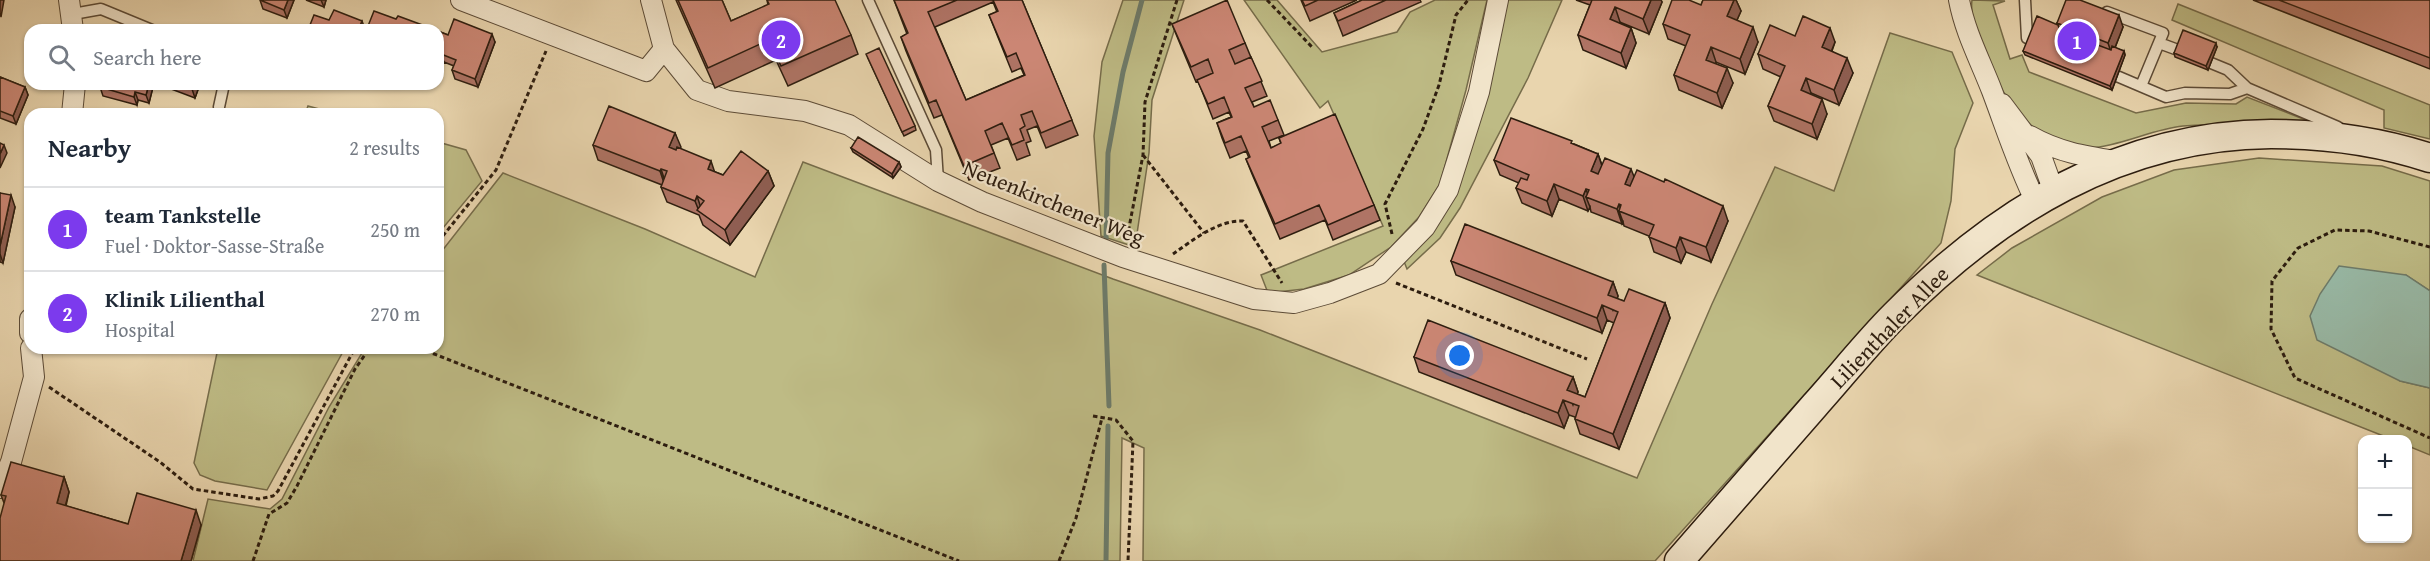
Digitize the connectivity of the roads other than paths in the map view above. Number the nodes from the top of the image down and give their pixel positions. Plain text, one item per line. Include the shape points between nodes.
1 (461, 0) edge
2 (651, 0) edge
3 (868, 0) edge
4 (1498, 0) edge
5 (1959, 0) edge
6 (2025, 0) edge
7 (2098, 8) edge
8 (71, 15) edge
9 (137, 24) edge
10 (2158, 43) junction
11 (2047, 47) edge
12 (664, 48) junction
13 (2178, 50) edge
14 (2211, 63) edge
15 (2089, 64) edge
16 (2141, 86) junction
17 (2247, 88) junction
18 (74, 90) edge
19 (223, 90) edge
20 (1992, 90) junction
21 (219, 107) dead end
22 (73, 108) edge
23 (2026, 134) junction
24 (2372, 143) junction
25 (2430, 158) edge
26 (2119, 161) junction
27 (938, 181) junction
28 (2045, 197) junction
29 (32, 354) edge
30 (0, 488) edge
31 (1679, 561) edge

1 - 12 street via 646,71
2 - 12 street
3 - 27 lane via 936,150
4 - 27 street, Neuenkirchener Weg via 1479,92 1448,190 1425,227 1379,274 1330,293 1294,303 1254,300 1123,257
5 - 20 street via 1970,40
6 - 11 lane via 2027,38
7 - 10 lane via 2163,33
8 - 9 lane via 101,9
10 - 13 lane
10 - 16 lane
12 - 27 street, Neuenkirchener Weg via 697,90 728,101 805,111 849,126
14 - 17 lane via 2228,70
15 - 16 lane
16 - 17 lane via 2166,96 2230,94
17 - 24 lane
18 - 22 street
19 - 21 lane
20 - 23 street
20 - 28 street via 2016,160
23 - 26 street via 2067,153
23 - 28 street via 2041,156
24 - 25 main road, Lilienthaler Allee
24 - 26 main road, Lilienthaler Allee via 2301,135 2232,135 2157,148
26 - 28 main road, Lilienthaler Allee
28 - 31 main road, Lilienthaler Allee via 1966,250 1894,316
29 - 30 street via 34,377

